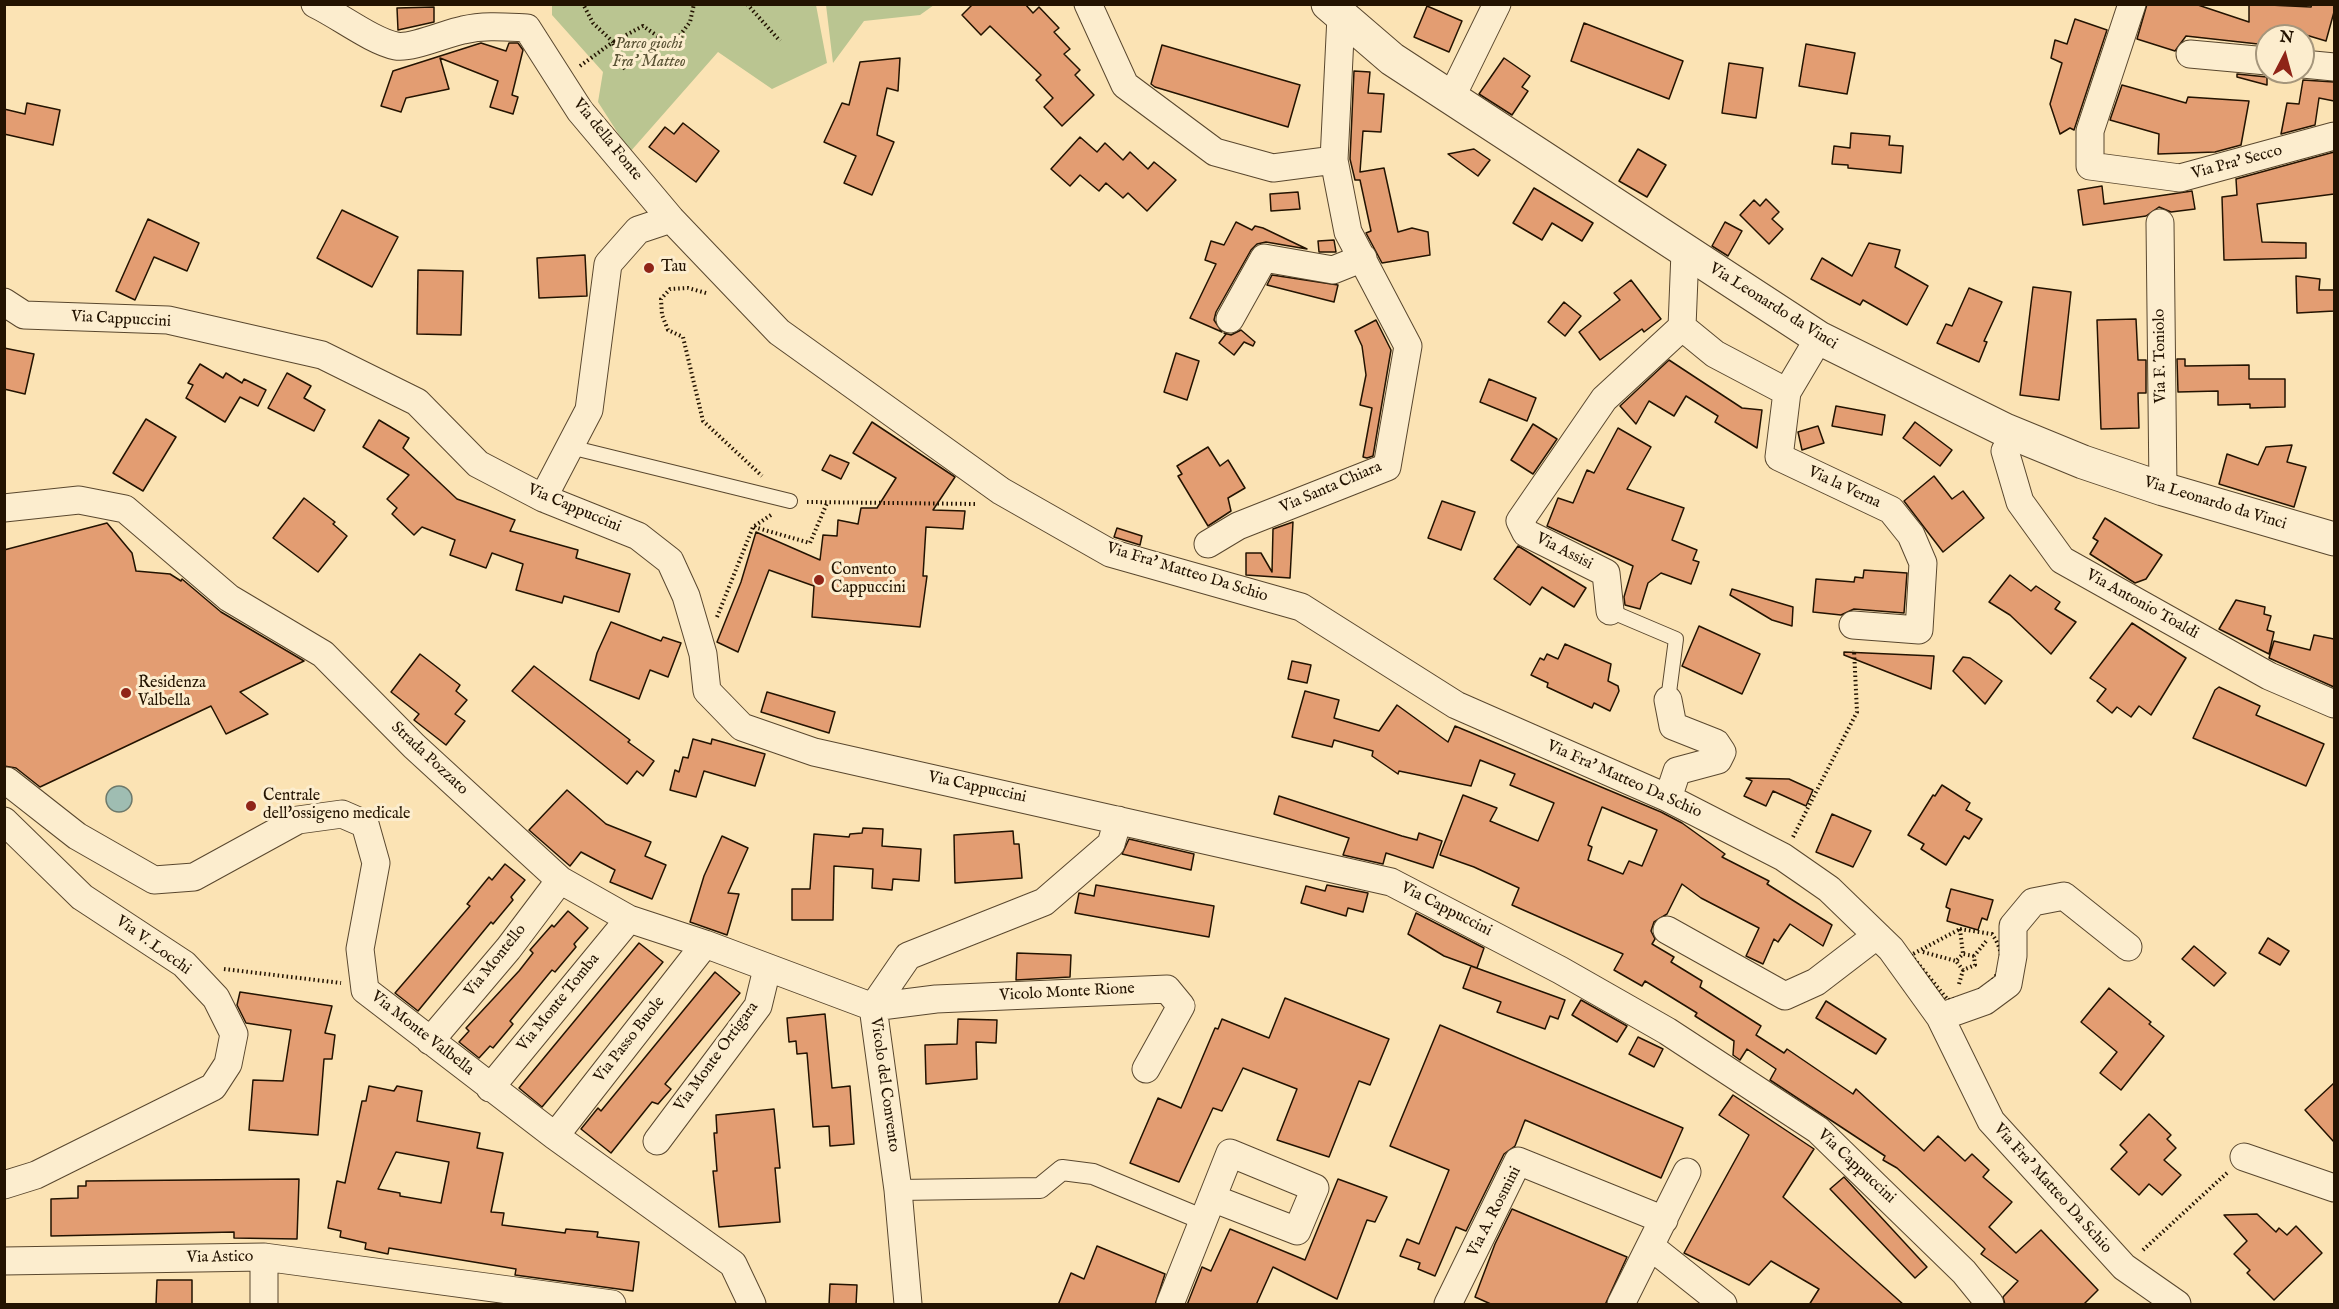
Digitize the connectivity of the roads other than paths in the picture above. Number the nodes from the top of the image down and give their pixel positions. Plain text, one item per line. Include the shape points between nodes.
1 (315, 4) edge
2 (1088, 4) edge
3 (1497, 4) edge
4 (2132, 4) edge
5 (1334, 10) edge
6 (528, 16) edge
7 (2190, 54) dead end
8 (2255, 60) edge
9 (2315, 65) edge
10 (2334, 67) edge
11 (1451, 98) junction
12 (2334, 136) edge
13 (1334, 160) junction
14 (671, 219) junction
15 (2160, 223) dead end
16 (1685, 252) junction
17 (1363, 258) junction
18 (4, 302) edge
19 (1230, 319) dead end
20 (1682, 327) junction
21 (1819, 338) junction
22 (1786, 392) junction
23 (570, 447) junction
24 (2005, 451) dead end
25 (2163, 489) junction
26 (543, 498) junction
27 (790, 501) road end
28 (4, 508) edge
29 (2334, 539) edge
30 (1208, 544) dead end
31 (1610, 611) joint
32 (1853, 625) road end
33 (1668, 700) joint
34 (2334, 704) edge
35 (7, 781) dead end
36 (1668, 798) junction
37 (1118, 820) junction
38 (4, 822) edge
39 (560, 879) junction
40 (629, 919) junction
41 (1667, 930) dead end
42 (1876, 936) junction
43 (705, 944) junction
44 (2128, 947) dead end
45 (767, 969) junction
46 (873, 1007) junction
47 (1940, 1017) junction
48 (430, 1041) junction
49 (1146, 1069) dead end
50 (489, 1088) junction
51 (555, 1137) junction
52 (657, 1141) dead end
53 (2244, 1157) road end
54 (1687, 1172) dead end
55 (4, 1185) edge
56 (2334, 1188) edge
57 (898, 1190) junction
58 (1208, 1209) joint
59 (1664, 1220) junction
60 (1650, 1246) junction
61 (264, 1257) junction
62 (4, 1260) edge
63 (434, 1293) edge
64 (264, 1305) edge
65 (612, 1305) edge
66 (752, 1305) edge
67 (908, 1305) edge
68 (1170, 1305) edge
69 (1448, 1305) edge
70 (1622, 1305) edge
71 (1724, 1305) edge
72 (1990, 1305) edge
73 (2177, 1305) edge

1 - 6 street, Via della Fonte via 373,38 398,47
2 - 13 street via 1125,85 1215,152 1273,168
3 - 11 street
4 - 12 street, Via Pra' Secco via 2090,131 2090,166 2180,178
5 - 11 street, Via Leonardo da Vinci via 1392,59
5 - 13 street, Via Santa Chiara
6 - 14 street, Via della Fonte via 580,111
7 - 8 street
9 - 10 street
11 - 16 street, Via Leonardo da Vinci
13 - 17 street, Via Santa Chiara via 1348,232
14 - 23 street via 638,230 608,264 589,410
14 - 36 street, Via Fra' Matteo Da Schio via 779,332 1001,491 1110,553 1301,607 1456,705
15 - 25 street, Via F. Toniolo
16 - 20 street
16 - 21 street, Via Leonardo da Vinci
17 - 19 street via 1333,270 1264,258
17 - 30 street, Via Santa Chiara via 1408,346 1387,467 1238,526
18 - 26 street, Via Cappuccini via 24,315 168,320 322,355 417,402 478,464
20 - 22 street via 1715,354
20 - 31 street, Via Assisi via 1604,399 1520,521 1526,533 1606,573
21 - 22 street
21 - 25 street, Via Leonardo da Vinci via 2005,430
22 - 32 street, Via la Verna via 1779,458 1891,510 1911,535 1923,563 1919,630
23 - 26 street
23 - 27 lane
24 - 34 street, Via Antonio Toaldi via 2020,502 2062,560 2269,676
25 - 29 street, Via Leonardo da Vinci
26 - 37 street, Via Cappuccini via 638,536 670,561 686,596 703,654 707,692 742,727 814,752
28 - 39 street, Strada Pozzato via 79,500 125,509 229,598 322,654 414,746
31 - 33 lane, Via Assisi via 1676,639
33 - 36 street, Via Assisi via 1673,726 1716,743 1722,752 1718,760 1677,771
35 - 48 street, Via Monte Valbella via 77,836 154,880 194,878 298,820 342,814 365,824 376,862 360,949 365,990
36 - 42 street, Via Fra' Matteo Da Schio via 1783,857 1829,889
37 - 46 street, Vicolo del Convento via 1112,844 1044,902 908,956
37 - 72 street, Via Cappuccini via 1391,882 1560,970 1667,1031 1818,1130 1956,1264
38 - 55 street, Via V. Locchi via 82,897 184,964 216,998 234,1034 228,1064 213,1087 36,1175
39 - 40 street, Strada Pozzato
39 - 48 street, Via Montello via 508,950
40 - 43 street, Strada Pozzato
40 - 50 street, Via Monte Tomba
41 - 42 street via 1785,996 1816,982
42 - 47 street, Via Fra' Matteo Da Schio via 1891,949
43 - 45 street, Strada Pozzato
43 - 51 street, Via Passo Buole
44 - 47 street via 2064,896 2033,902 2013,926 2008,984 1985,1001
45 - 46 street, Strada Pozzato
45 - 52 street, Via Monte Ortigara via 758,1006
46 - 49 street, Vicolo Monte Rione via 936,999 1167,989 1181,1006
46 - 57 street, Vicolo del Convento
47 - 73 street, Via Fra' Matteo Da Schio via 1991,1121 2124,1267
48 - 50 street, Via Monte Valbella
50 - 51 street, Via Monte Valbella
51 - 66 street, Via Monte Valbella via 733,1264
53 - 56 street
54 - 59 street
57 - 58 street via 1040,1188 1062,1170 1093,1174
57 - 67 street, Vicolo del Convento
58 - 68 street
59 - 60 street
59 - 69 street, Via A. Rosmini via 1518,1161
60 - 70 street
60 - 71 street
61 - 62 street, Via Astico
61 - 63 street, Via Astico
61 - 64 street
63 - 65 street, Via Astico

